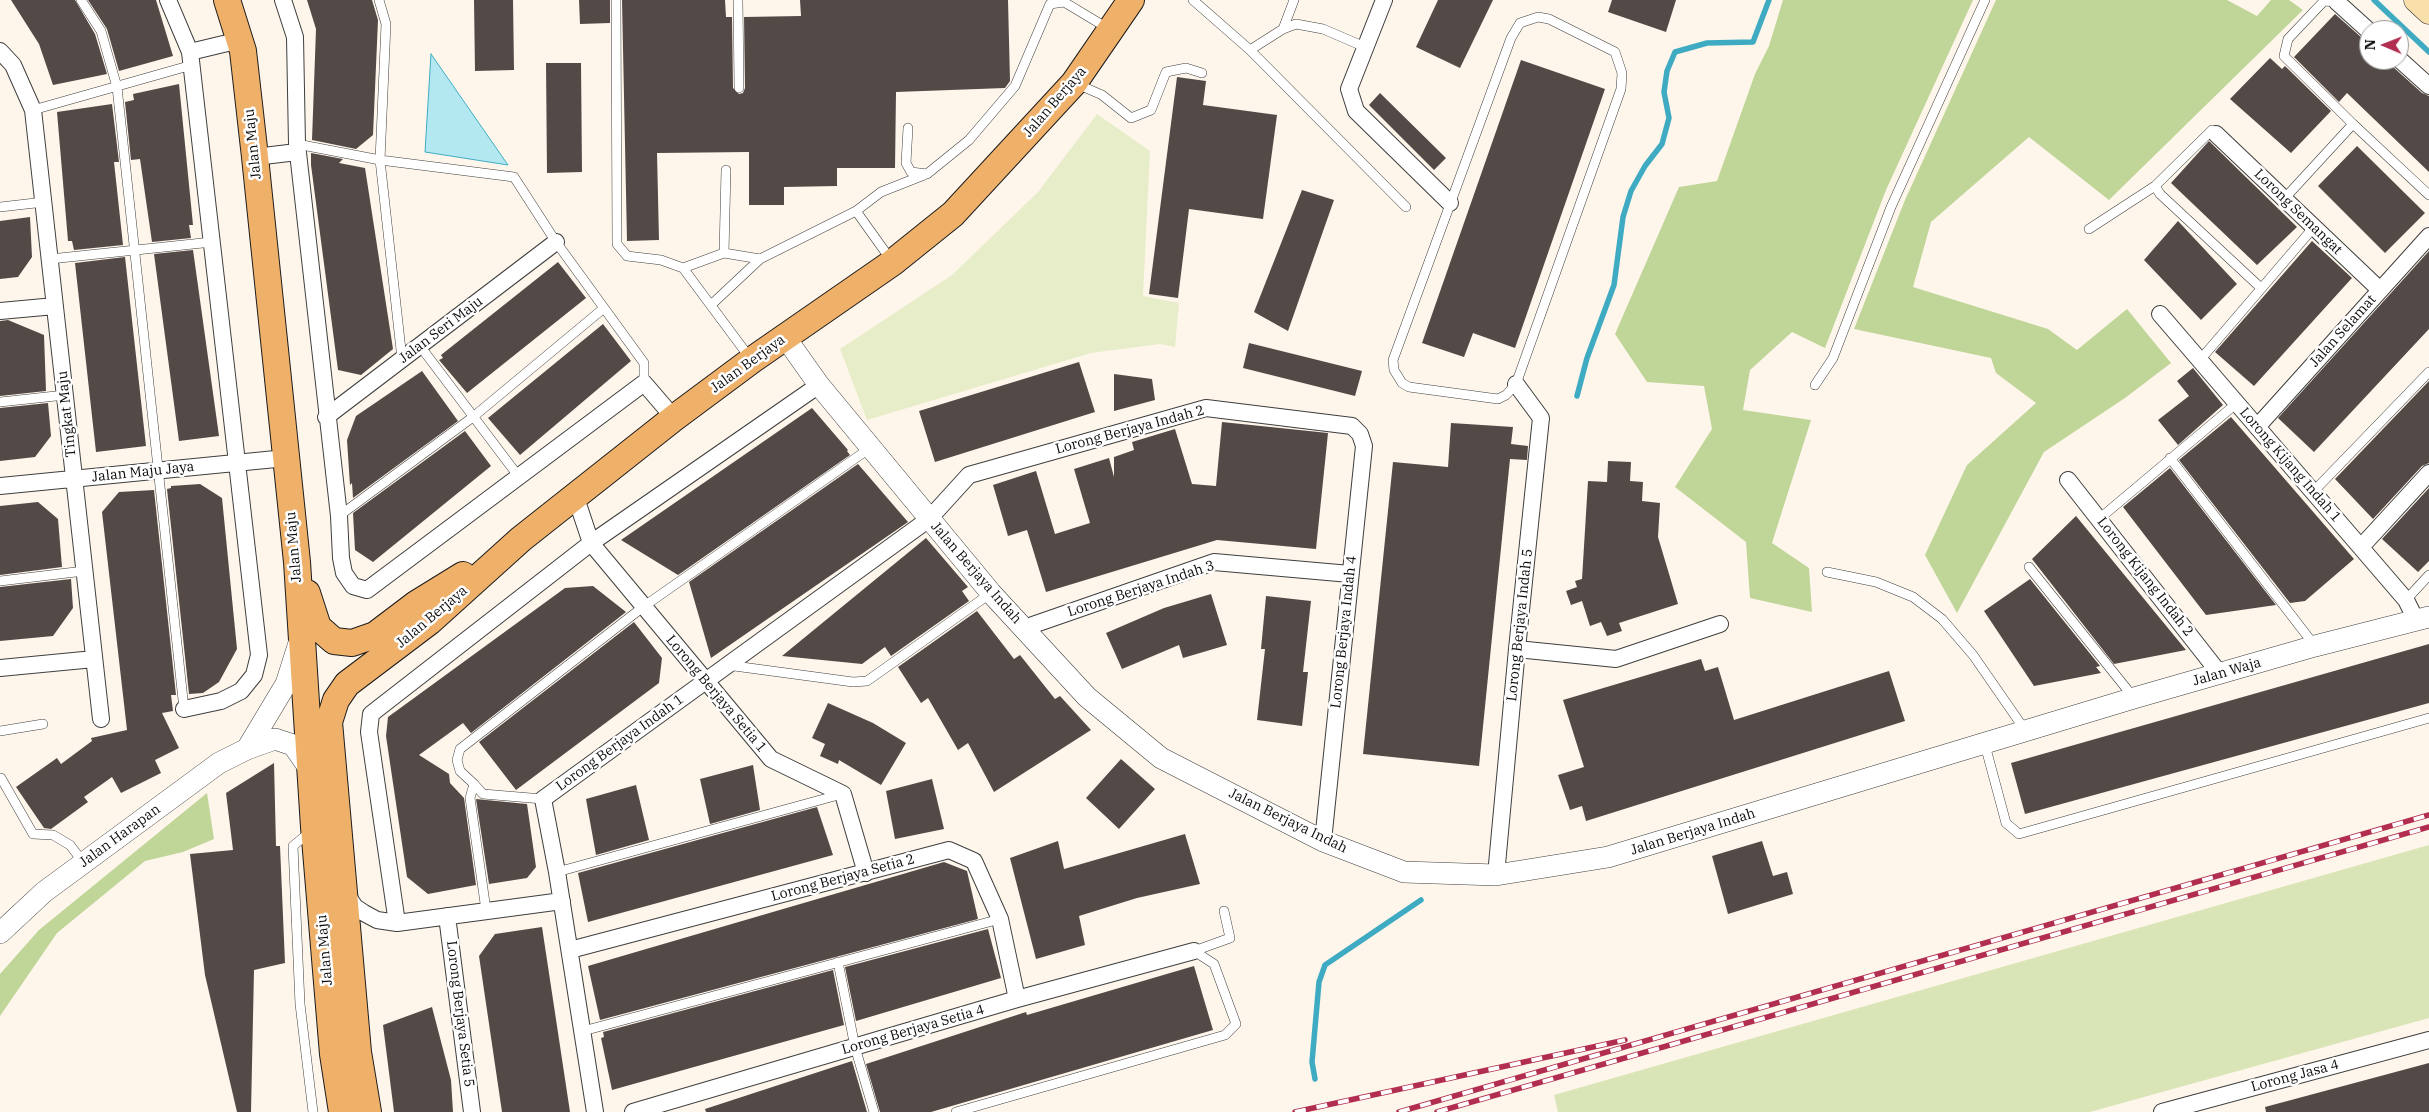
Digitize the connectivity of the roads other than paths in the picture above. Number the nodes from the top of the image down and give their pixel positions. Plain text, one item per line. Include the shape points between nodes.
1 (81, 0) edge
2 (168, 0) edge
3 (227, 0) edge
4 (283, 0) edge
5 (379, 0) edge
6 (616, 0) edge
7 (738, 0) edge
8 (1131, 0) edge
9 (1193, 0) edge
10 (1294, 0) edge
11 (1384, 0) edge
12 (1985, 0) edge
13 (2416, 0) edge
14 (1065, 1) edge
15 (1049, 2) edge
16 (2337, 2) joint
17 (2429, 12) edge
18 (2359, 22) edge
19 (1283, 28) junction
20 (1112, 31) junction
21 (240, 40) junction
22 (1365, 47) junction
23 (1250, 50) junction
24 (0, 51) edge
25 (191, 58) junction
26 (2409, 68) edge
27 (1202, 73) dead end
28 (1074, 83) junction
29 (2429, 86) edge
30 (117, 87) junction
31 (739, 88) dead end
32 (34, 110) junction
33 (2353, 124) junction
34 (908, 128) dead end
35 (2216, 134) joint
36 (297, 148) junction
37 (255, 157) junction
38 (380, 160) junction
39 (726, 170) dead end
40 (927, 174) junction
41 (2155, 186) junction
42 (2429, 195) edge
43 (2284, 199) junction
44 (44, 202) junction
45 (1450, 203) junction
46 (1406, 206) dead end
47 (0, 207) edge
48 (856, 211) junction
49 (2314, 227) junction
50 (2089, 229) dead end
51 (2429, 236) edge
52 (212, 242) junction
53 (556, 242) junction
54 (136, 250) junction
55 (724, 252) junction
56 (50, 259) junction
57 (760, 259) junction
58 (892, 262) junction
59 (683, 268) junction
60 (2261, 288) junction
61 (2380, 290) junction
62 (710, 305) junction
63 (55, 306) junction
64 (604, 308) junction
65 (0, 311) edge
66 (2160, 314) dead end
67 (785, 337) junction
68 (420, 346) junction
69 (402, 360) junction
70 (752, 360) junction
71 (2200, 360) junction
72 (2429, 372) edge
73 (644, 383) junction
74 (1516, 384) junction
75 (819, 385) junction
76 (1815, 385) dead end
77 (65, 395) junction
78 (0, 402) edge
79 (2237, 403) junction
80 (326, 417) junction
81 (473, 417) junction
82 (674, 418) junction
83 (1352, 426) joint
84 (2257, 427) junction
85 (870, 448) junction
86 (286, 458) junction
87 (2170, 458) junction
88 (237, 463) junction
89 (159, 470) junction
90 (2429, 473) edge
91 (519, 477) junction
92 (74, 478) junction
93 (2068, 480) dead end
94 (0, 486) edge
95 (2313, 492) junction
96 (575, 495) junction
97 (339, 516) junction
98 (929, 519) junction
99 (2099, 519) junction
100 (521, 539) junction
101 (591, 544) junction
102 (2360, 547) junction
103 (297, 562) junction
104 (2029, 567) dead end
105 (84, 571) junction
106 (1827, 572) dead end
107 (1350, 574) junction
108 (2429, 575) edge
109 (0, 581) edge
110 (991, 593) junction
111 (2406, 600) junction
112 (643, 607) junction
113 (2423, 618) edge
114 (1720, 624) dead end
115 (1024, 628) junction
116 (301, 638) junction
117 (2316, 646) junction
118 (1516, 649) junction
119 (94, 659) junction
120 (726, 666) junction
121 (0, 668) edge
122 (2220, 674) junction
123 (705, 681) junction
124 (2134, 698) junction
125 (336, 700) joint
126 (184, 709) joint
127 (2429, 718) edge
128 (101, 719) dead end
129 (43, 724) dead end
130 (0, 731) edge
131 (2027, 732) junction
132 (1985, 745) junction
133 (246, 749) junction
134 (311, 771) junction
135 (1, 778) dead end
136 (474, 784) junction
137 (843, 794) junction
138 (543, 799) junction
139 (314, 827) junction
140 (1323, 841) junction
141 (84, 863) junction
142 (557, 872) junction
143 (866, 873) junction
144 (1496, 875) junction
145 (344, 891) junction
146 (562, 900) junction
147 (486, 910) junction
148 (1224, 912) dead end
149 (447, 916) junction
150 (1000, 919) junction
151 (397, 923) junction
152 (0, 933) edge
153 (570, 950) junction
154 (1194, 952) junction
155 (838, 962) junction
156 (1017, 999) junction
157 (583, 1032) junction
158 (2429, 1040) edge
159 (855, 1047) junction
160 (346, 1053) junction
161 (313, 1112) edge
162 (342, 1112) edge
163 (368, 1112) edge
164 (472, 1112) edge
165 (595, 1112) edge
166 (633, 1112) edge
167 (874, 1112) edge
168 (956, 1112) edge
169 (2162, 1112) edge

1 - 30 lane via 101,31
2 - 25 street
3 - 21 main road, Jalan Maju
4 - 36 street via 295,37
5 - 38 lane via 386,24
6 - 59 lane via 617,244 627,256 661,260
7 - 31 lane
8 - 20 main road, Jalan Berjaya
9 - 23 lane
10 - 19 lane
11 - 22 street
12 - 76 lane via 1891,207 1832,358
13 - 17 main road
14 - 15 lane
14 - 20 lane
15 - 40 lane via 1015,86 969,140
16 - 18 street
16 - 33 lane via 2324,1 2288,39 2284,56
19 - 22 lane via 1296,24 1323,29
19 - 23 lane
20 - 28 main road, Jalan Berjaya
21 - 25 street
21 - 37 main road, Jalan Maju
22 - 45 street via 1349,89 1356,111
23 - 46 lane
24 - 32 street, Tingkat Maju via 13,65
25 - 30 lane
25 - 52 street
26 - 29 street
27 - 28 lane via 1186,68 1166,72 1151,110 1131,118 1102,96
28 - 58 main road, Jalan Berjaya via 953,214
30 - 32 lane
30 - 54 lane
32 - 44 street, Tingkat Maju
33 - 42 lane
33 - 43 lane
34 - 40 lane via 906,163 911,172
35 - 41 lane via 2212,130
35 - 43 street, Lorong Semangat
36 - 37 street
36 - 38 lane
36 - 80 street
37 - 86 main road, Jalan Maju
38 - 53 lane via 514,177
38 - 69 lane
39 - 55 lane
40 - 48 lane via 881,192
41 - 50 lane
41 - 60 lane
43 - 49 street, Lorong Semangat
44 - 47 lane
44 - 56 street, Tingkat Maju
45 - 74 lane via 1393,360 1394,370 1402,383 1409,387 1498,399
45 - 74 lane via 1511,38 1520,23 1538,17 1549,19 1615,52 1622,73 1621,89
48 - 57 lane
48 - 58 lane
49 - 60 lane
49 - 61 street, Lorong Semangat
51 - 61 street, Jalan Selamat
52 - 54 lane
52 - 88 street
53 - 64 lane
53 - 68 street, Jalan Seri Maju
54 - 56 lane
54 - 89 lane
55 - 57 lane
55 - 59 lane
56 - 63 street, Tingkat Maju
57 - 62 lane
58 - 67 main road, Jalan Berjaya
59 - 62 lane
60 - 71 lane
61 - 84 street, Jalan Selamat
62 - 70 lane
63 - 65 street
63 - 77 street, Tingkat Maju
64 - 73 lane via 644,363
64 - 81 lane
66 - 71 street, Lorong Kijang Indah 1
67 - 70 main road, Jalan Berjaya
67 - 75 street, Jalan Berjaya Indah
68 - 69 street, Jalan Seri Maju
68 - 81 lane
69 - 80 street, Jalan Seri Maju
70 - 82 main road, Jalan Berjaya
71 - 79 street, Lorong Kijang Indah 1
72 - 95 lane
73 - 82 street
73 - 91 street
74 - 118 street, Lorong Berjaya Indah 5 via 1541,418
75 - 85 street, Jalan Berjaya Indah
75 - 101 street
77 - 78 lane
77 - 92 street, Tingkat Maju
79 - 84 street, Lorong Kijang Indah 1
79 - 87 lane
80 - 97 street
81 - 91 lane
81 - 97 lane
82 - 96 main road, Jalan Berjaya
83 - 98 street, Lorong Berjaya Indah 2 via 1206,408 969,476
83 - 107 street, Lorong Berjaya Indah 4 via 1360,434 1364,446
84 - 95 street, Lorong Kijang Indah 1
85 - 98 street, Jalan Berjaya Indah
85 - 112 lane
86 - 88 street, Jalan Maju Jaya
86 - 103 main road, Jalan Maju
87 - 99 lane
87 - 117 lane
88 - 89 street, Jalan Maju Jaya
88 - 126 street via 259,655 254,675 242,691 221,701
89 - 92 street, Jalan Maju Jaya
89 - 126 lane
90 - 102 street
91 - 97 street via 367,590 353,586 344,573
92 - 94 street, Jalan Maju Jaya
92 - 105 street, Tingkat Maju
93 - 99 street, Lorong Kijang Indah 2
95 - 102 street, Lorong Kijang Indah 1
96 - 100 main road, Jalan Berjaya
96 - 101 street, Lorong Berjaya Setia 1
98 - 110 street, Jalan Berjaya Indah
98 - 120 street, Lorong Berjaya Indah 1
99 - 122 street, Lorong Kijang Indah 2
100 - 103 main road via 416,604 375,635 352,643 334,641 318,627
100 - 125 main road, Jalan Berjaya via 429,622 346,684
101 - 112 street, Lorong Berjaya Setia 1
101 - 151 street via 371,714 369,732
102 - 111 street, Lorong Kijang Indah 1
103 - 116 main road, Jalan Maju
104 - 124 lane
105 - 109 lane
105 - 119 street, Tingkat Maju
106 - 131 lane via 1876,582 1913,597 1942,619 1973,655
107 - 115 street, Lorong Berjaya Indah 3 via 1214,562
107 - 140 street, Lorong Berjaya Indah 4
108 - 111 lane
110 - 115 street, Jalan Berjaya Indah
110 - 120 lane via 867,681
111 - 113 street, Lorong Kijang Indah 1
112 - 123 street, Lorong Berjaya Setia 1
112 - 136 lane via 460,749 457,760 460,771
113 - 117 street, Jalan Waja
114 - 118 street via 1616,659
115 - 140 street, Jalan Berjaya Indah via 1087,696 1161,758
116 - 133 street via 286,684
116 - 134 main road, Jalan Maju
117 - 122 street, Jalan Waja
118 - 144 street, Lorong Berjaya Indah 5
119 - 121 street
119 - 128 street, Tingkat Maju
120 - 123 street, Lorong Berjaya Indah 1
122 - 124 street, Jalan Waja
123 - 137 street, Lorong Berjaya Setia 1 via 771,759
123 - 138 street, Lorong Berjaya Indah 1
124 - 131 street, Jalan Waja
125 - 145 main road, Jalan Maju via 330,722
127 - 132 lane via 2019,834 2006,822
129 - 130 lane
131 - 132 street, Jalan Berjaya Indah
132 - 144 street, Jalan Berjaya Indah via 1608,857
133 - 134 street, Jalan Harapan via 275,739 293,745
133 - 141 street, Jalan Harapan via 219,763
134 - 139 main road, Jalan Maju
135 - 141 lane via 33,834 52,835 70,845
136 - 138 lane via 483,794
136 - 147 lane via 470,798
137 - 142 lane
137 - 143 street
138 - 142 street, Lorong Berjaya Indah 1
139 - 160 main road, Jalan Maju
139 - 161 lane via 293,846 300,1004
140 - 144 street, Jalan Berjaya Indah via 1404,872
141 - 152 street, Jalan Harapan via 44,892
142 - 146 street, Lorong Berjaya Indah 1
143 - 150 street, Lorong Berjaya Setia 2 via 949,850 974,862
143 - 153 street, Lorong Berjaya Setia 2
145 - 151 street via 355,907 364,913 377,920
145 - 160 main road, Jalan Maju
146 - 147 street
146 - 153 street, Lorong Berjaya Indah 1
147 - 149 street
148 - 154 lane via 1230,938
149 - 151 street
149 - 164 street, Lorong Berjaya Setia 5
150 - 155 lane
150 - 156 street, Lorong Berjaya Setia 2
153 - 157 street, Lorong Berjaya Indah 1
154 - 156 street, Lorong Berjaya Setia 4
154 - 168 lane via 1214,964 1236,1024 1225,1035
155 - 157 lane
155 - 159 lane
156 - 159 street, Lorong Berjaya Setia 4
157 - 165 street, Lorong Berjaya Indah 1
158 - 169 street, Lorong Jasa 4
159 - 166 street, Lorong Berjaya Setia 4
159 - 167 lane
160 - 162 main road
160 - 163 main road

